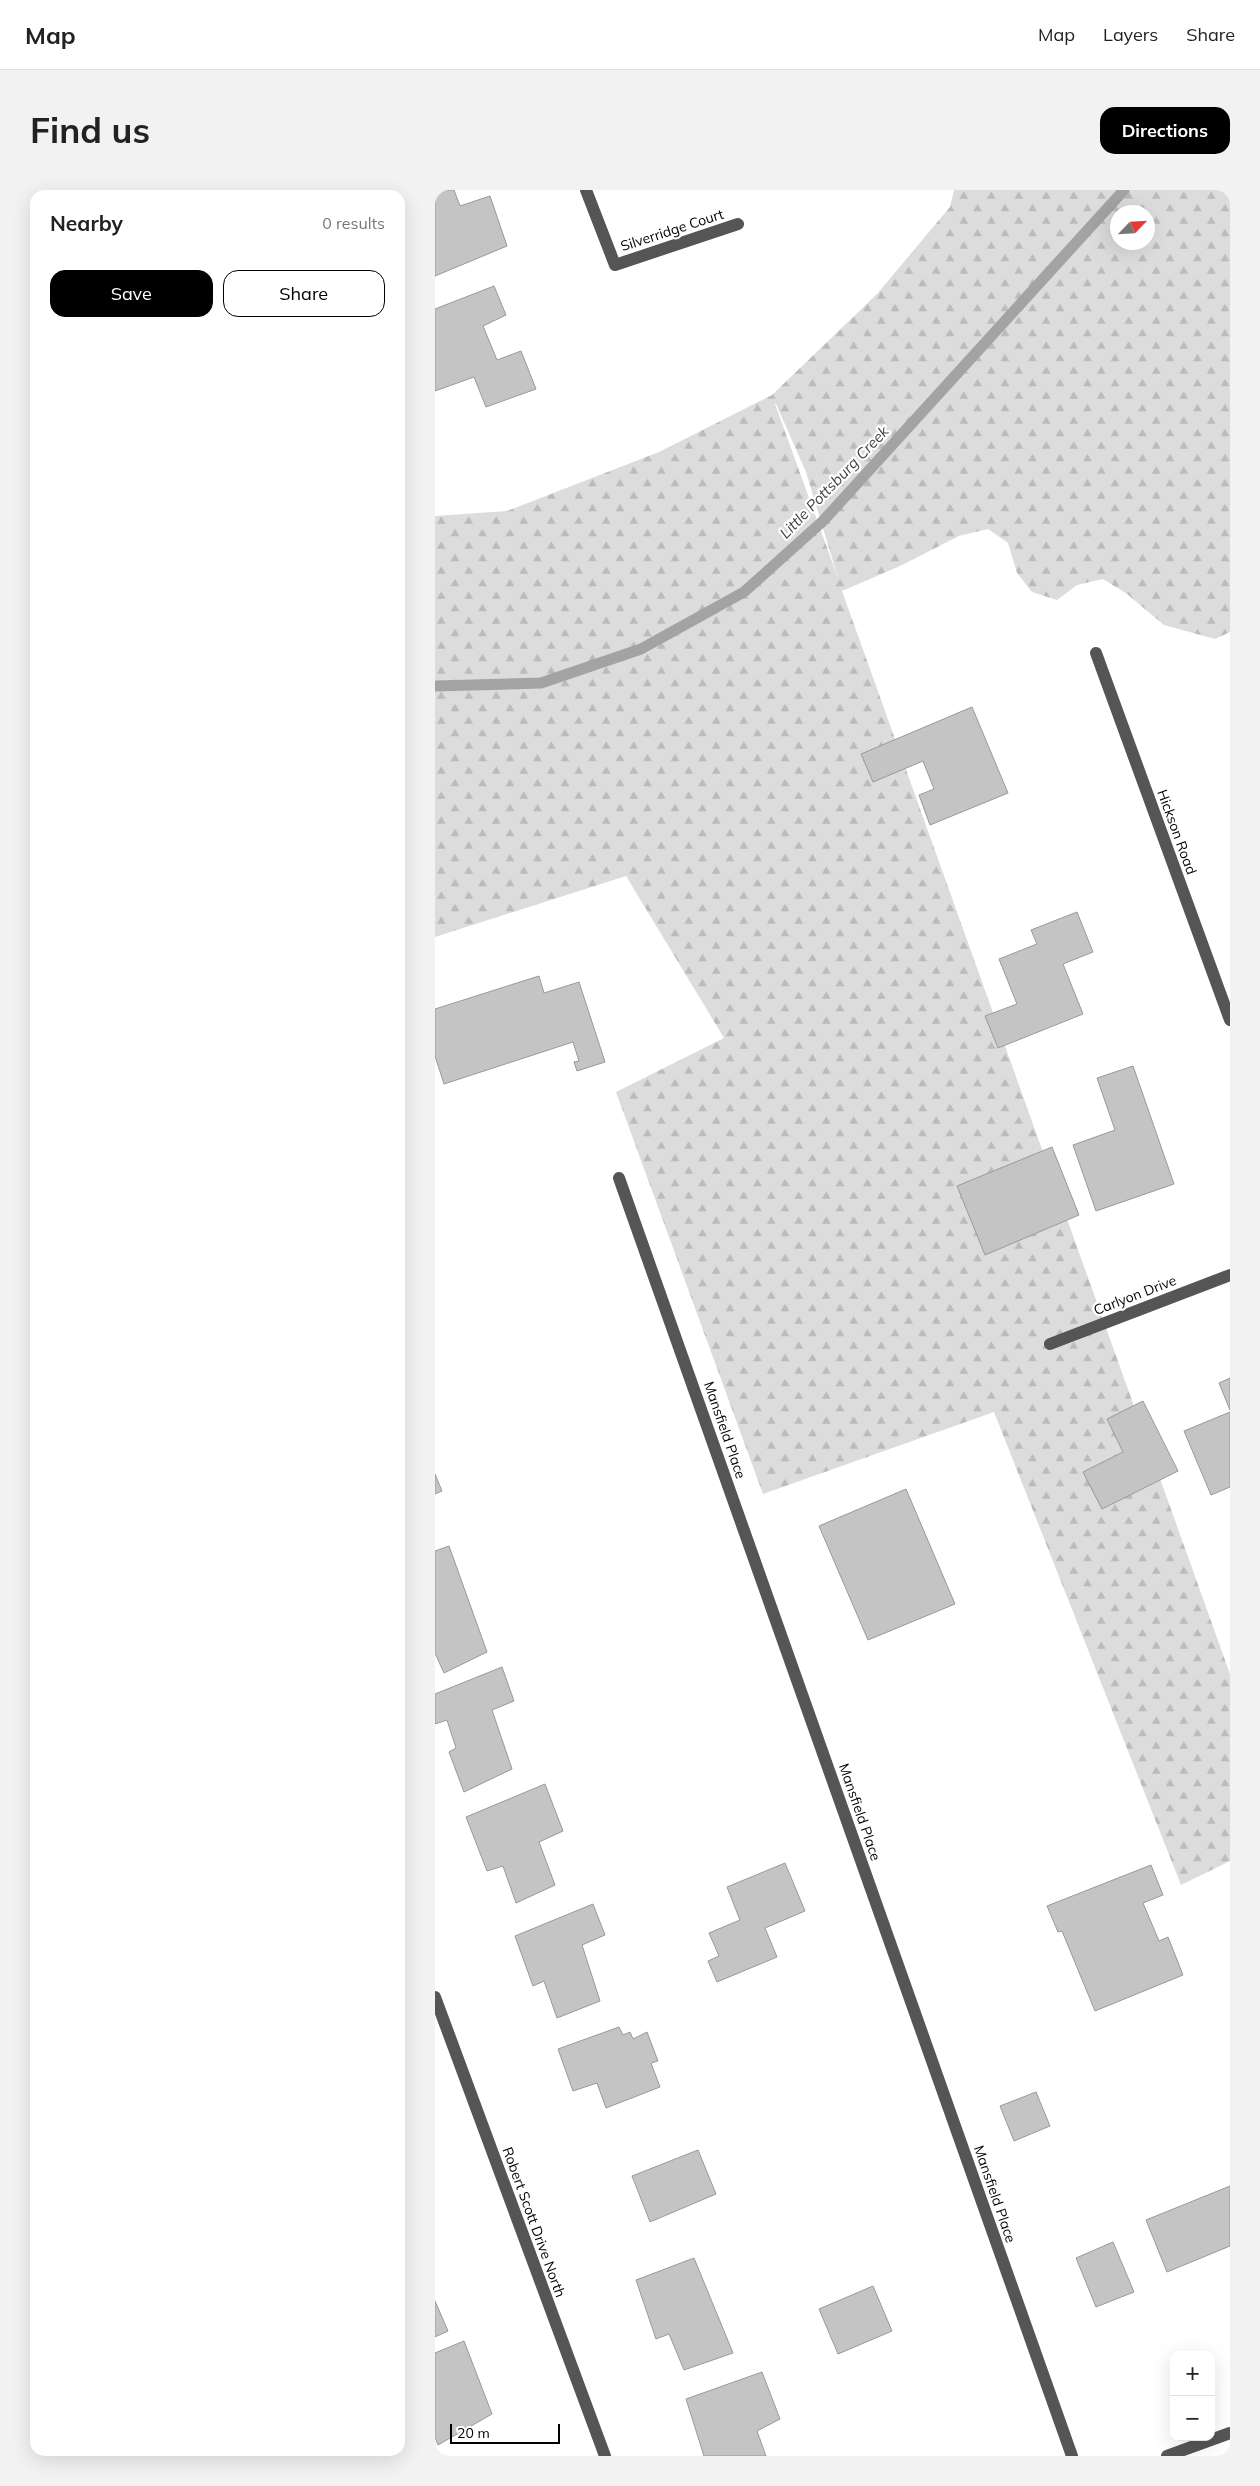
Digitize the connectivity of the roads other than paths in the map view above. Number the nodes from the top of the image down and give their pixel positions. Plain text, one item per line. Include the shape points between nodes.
1 (586, 190) edge
2 (738, 224) dead end
3 (1096, 653) dead end
4 (1230, 1020) edge
5 (619, 1178) dead end
6 (1230, 1275) edge
7 (1051, 1344) dead end
8 (435, 1998) edge
9 (1230, 2433) edge
10 (605, 2456) edge
11 (1072, 2456) edge
12 (1167, 2456) edge

1 - 2 street, Silverridge Court via 615,265
3 - 4 street, Hickson Road
5 - 11 street, Mansfield Place
6 - 7 street, Carlyon Drive
8 - 10 street, Robert Scott Drive North
9 - 12 street

